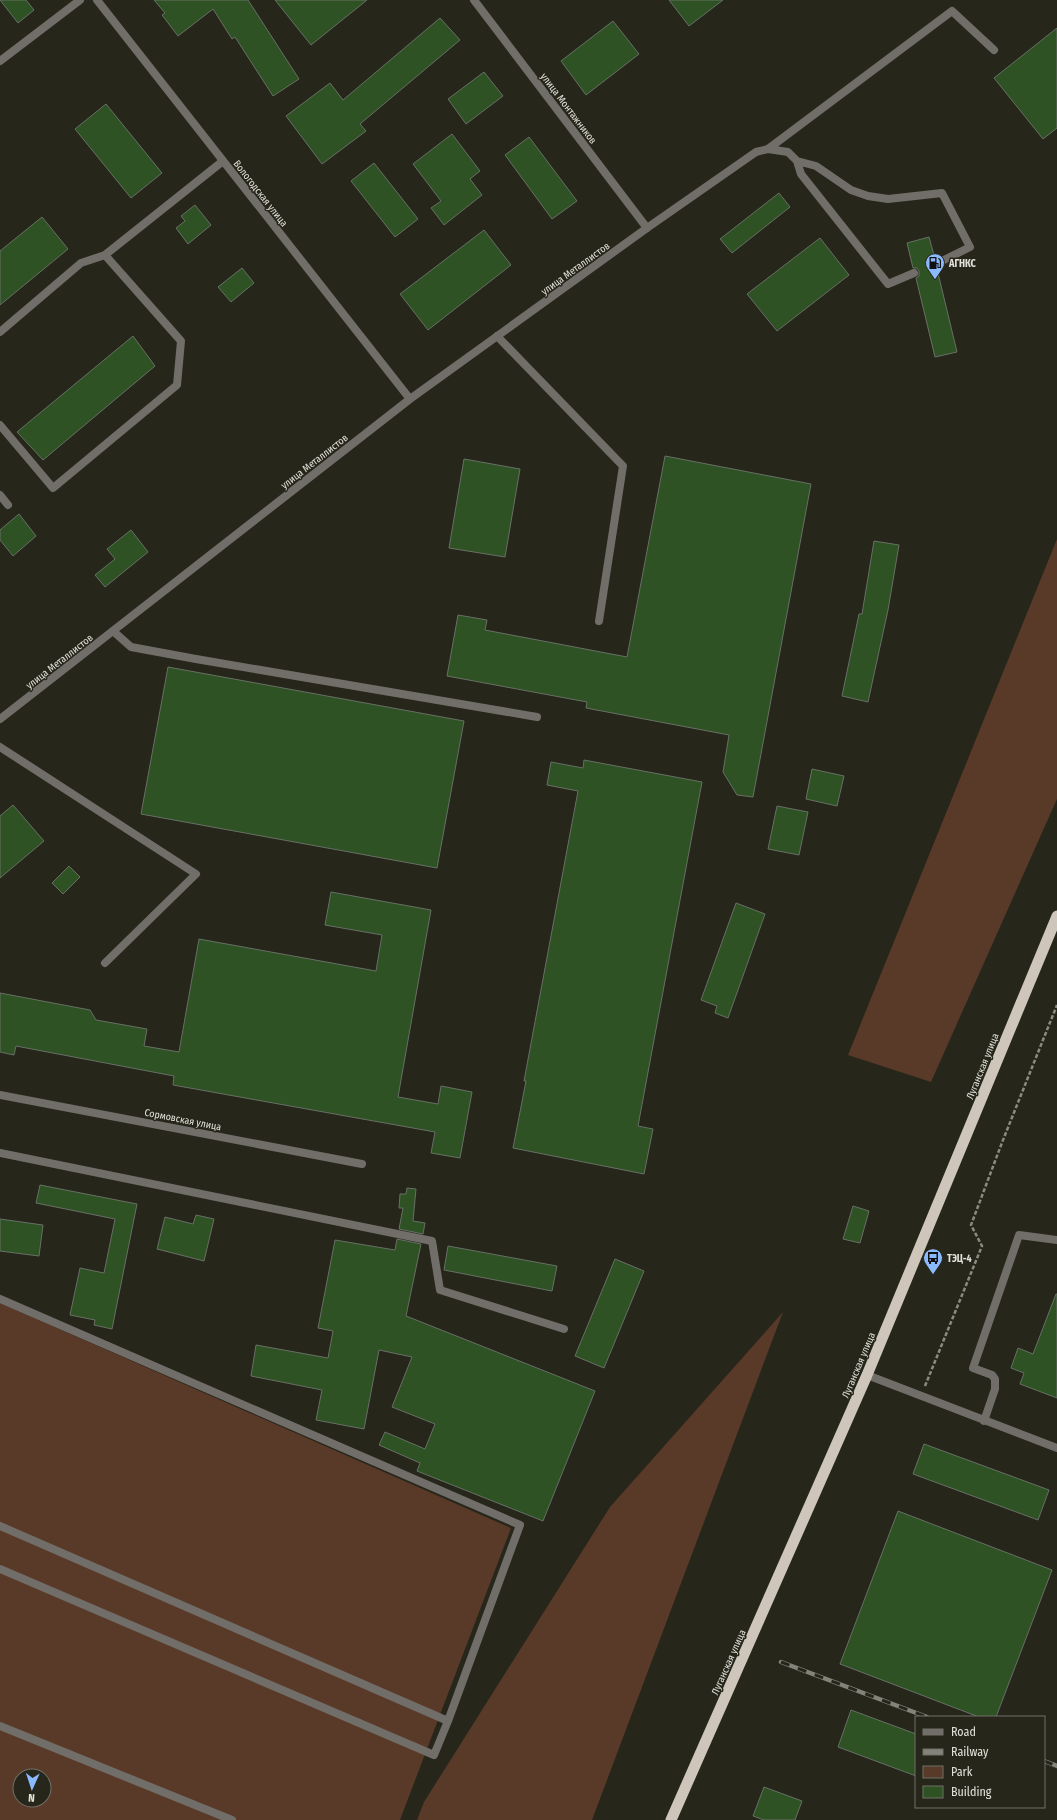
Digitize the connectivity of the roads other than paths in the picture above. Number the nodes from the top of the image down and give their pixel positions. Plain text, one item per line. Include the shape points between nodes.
1 (80, 0) edge
2 (97, 0) edge
3 (474, 0) edge
4 (994, 50) dead end
5 (0, 61) edge
6 (768, 150) junction
7 (223, 161) junction
8 (797, 161) junction
9 (648, 228) junction
10 (105, 255) junction
11 (936, 264) dead end
12 (914, 273) dead end
13 (0, 332) edge
14 (497, 336) junction
15 (410, 399) junction
16 (0, 425) edge
17 (0, 495) edge
18 (8, 505) dead end
19 (599, 621) dead end
20 (113, 631) junction
21 (537, 717) dead end
22 (0, 719) edge
23 (0, 747) edge
24 (1057, 916) edge
25 (105, 963) dead end
26 (0, 1095) edge
27 (0, 1153) edge
28 (362, 1164) dead end
29 (1057, 1240) edge
30 (0, 1299) edge
31 (564, 1329) dead end
32 (867, 1375) junction
33 (984, 1421) junction
34 (1057, 1448) edge
35 (0, 1526) edge
36 (0, 1569) edge
37 (448, 1721) junction
38 (0, 1726) edge
39 (232, 1820) edge
40 (671, 1820) edge

1 - 5 street
2 - 7 street, Вологодская улица
3 - 9 street, улица Монтажников
4 - 6 street via 952,11
6 - 8 street via 788,152
6 - 9 street, улица Металлистов via 756,152
7 - 10 street
7 - 15 street, Вологодская улица
8 - 11 street via 816,166 851,190 868,196 888,199 942,193 970,247
8 - 12 street via 801,174 888,284
9 - 14 street, улица Металлистов
10 - 13 street via 81,264
10 - 16 street via 181,341 177,385 53,488
14 - 15 street, улица Металлистов
14 - 19 street via 623,466
15 - 20 street, улица Металлистов
17 - 18 street
20 - 21 street via 131,647
20 - 22 street, улица Металлистов
23 - 25 street via 196,874
24 - 32 highway, Луганская улица
26 - 28 street, Сормовская улица
27 - 31 street via 432,1241 440,1290
29 - 33 street via 1020,1235 973,1368 996,1379
30 - 37 street via 520,1525
32 - 33 street
32 - 40 highway, Луганская улица
33 - 34 street
35 - 37 street
36 - 37 street via 434,1755
38 - 39 street

